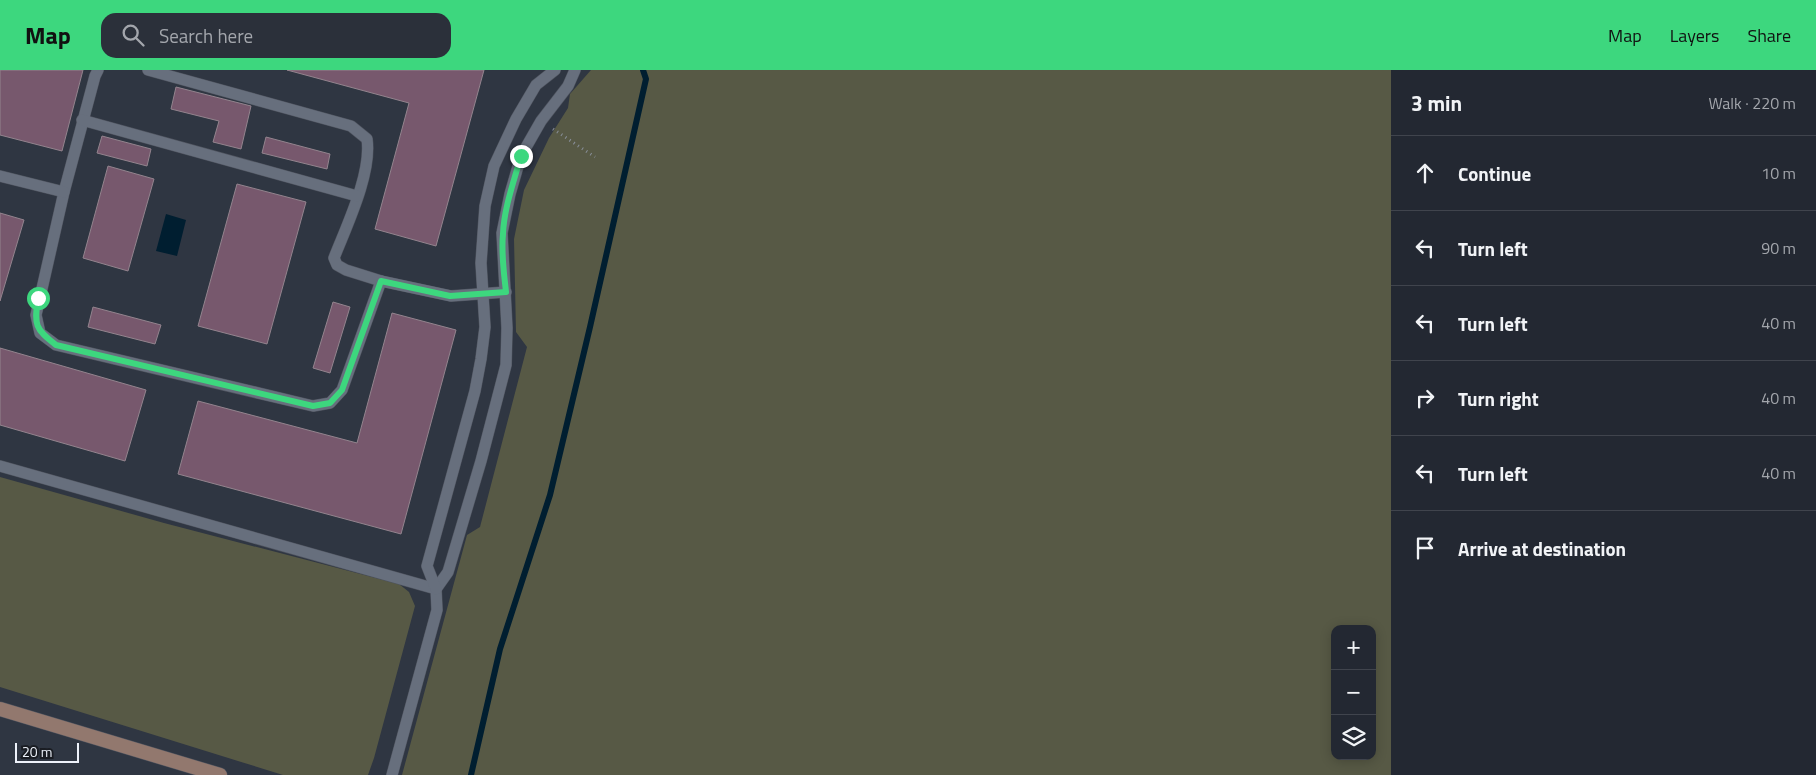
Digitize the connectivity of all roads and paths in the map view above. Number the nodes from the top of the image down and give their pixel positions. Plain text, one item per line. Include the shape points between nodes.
1 (98, 70) edge
2 (148, 70) edge
3 (555, 70) edge
4 (575, 70) edge
5 (82, 120) junction
6 (0, 176) edge
7 (64, 192) junction
8 (357, 196) junction
9 (381, 281) junction
10 (506, 292) junction
11 (483, 295) junction
12 (0, 466) edge
13 (436, 589) junction
14 (0, 709) edge
15 (220, 775) edge
16 (392, 775) edge

1 - 5 lane
2 - 8 lane via 351,126 367,139 369,151
3 - 11 lane via 536,85 494,166 485,206 481,263
4 - 10 lane via 568,86 541,121 521,156 502,234
5 - 7 lane
5 - 8 lane
6 - 7 lane
7 - 9 lane via 36,315 40,333 56,345 313,406 330,403 342,390
8 - 9 lane via 334,258 337,265 346,270
9 - 11 lane via 450,296
10 - 11 lane
10 - 13 lane via 506,365 448,572
11 - 13 lane via 485,327 481,360 428,566
12 - 13 lane
13 - 16 lane via 437,610
14 - 15 main road

